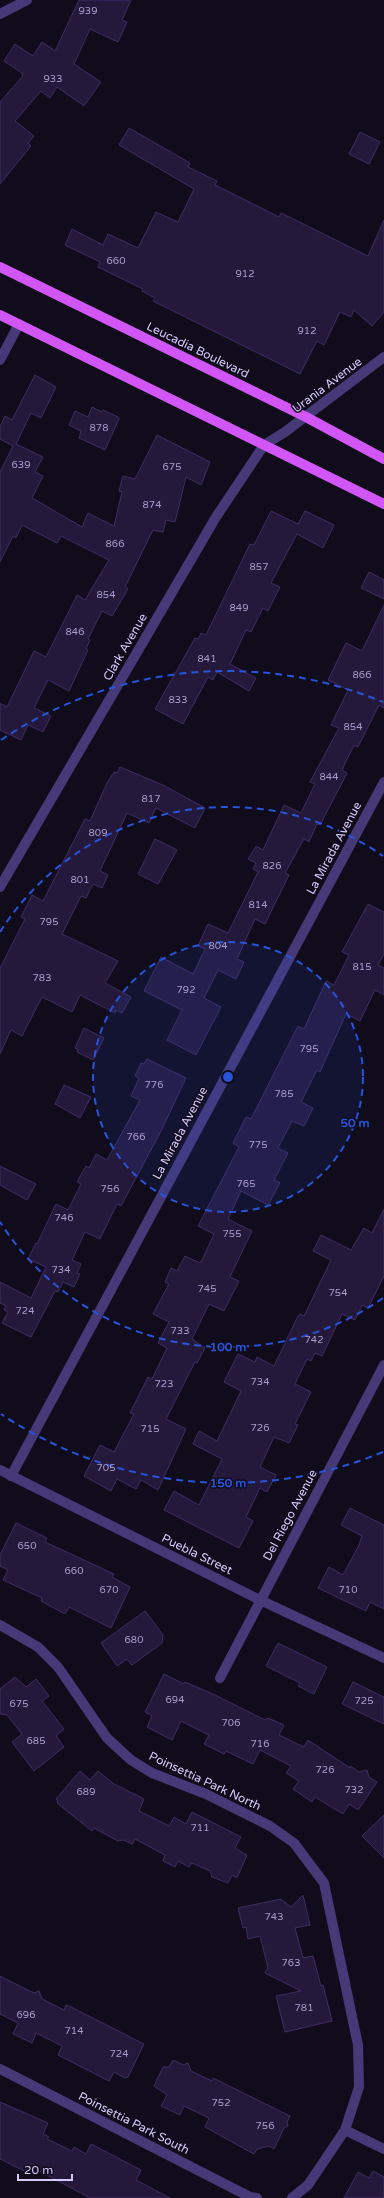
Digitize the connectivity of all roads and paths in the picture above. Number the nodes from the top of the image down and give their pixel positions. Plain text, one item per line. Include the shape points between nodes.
1 (27, 0) edge
2 (0, 14) edge
3 (0, 267) edge
4 (0, 315) edge
5 (19, 324) junction
6 (384, 357) edge
7 (0, 360) edge
8 (306, 417) junction
9 (285, 432) joint
10 (264, 445) junction
11 (384, 459) edge
12 (384, 504) edge
13 (384, 782) edge
14 (0, 866) edge
15 (10, 870) junction
16 (0, 887) edge
17 (384, 1365) edge
18 (0, 1470) edge
19 (11, 1476) junction
20 (260, 1600) junction
21 (0, 1625) edge
22 (384, 1658) edge
23 (220, 1678) dead end
24 (0, 2069) edge
25 (345, 2130) junction
26 (384, 2149) edge
27 (257, 2198) edge
28 (292, 2198) edge

1 - 2 street
3 - 8 main road, Leucadia Boulevard
4 - 5 main road
5 - 7 street
5 - 10 main road
6 - 8 street, Urania Avenue
8 - 9 street, Urania Avenue
8 - 11 main road, Leucadia Boulevard
9 - 10 street, Clark Avenue
10 - 12 main road
10 - 15 street, Clark Avenue via 216,517
13 - 19 street, La Mirada Avenue
14 - 15 street
15 - 16 street, Clark Avenue
17 - 20 street, Del Riego Avenue
18 - 19 street, Puebla Street
19 - 20 street, Puebla Street
20 - 22 street, Puebla Street
20 - 23 street, Del Riego Avenue
21 - 25 street, Poinsettia Park North via 38,1647 58,1667 107,1738 131,1760 152,1773 206,1794 270,1826 294,1843 324,1883 358,2045 359,2087
24 - 27 street, Poinsettia Park South
25 - 26 street
25 - 28 street via 308,2185

